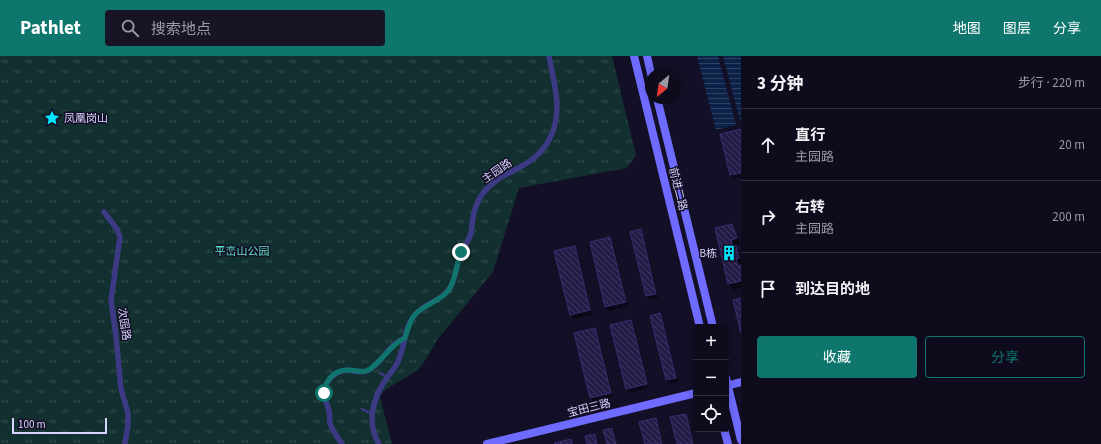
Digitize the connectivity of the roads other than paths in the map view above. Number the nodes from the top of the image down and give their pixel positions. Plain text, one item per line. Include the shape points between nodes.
1 (549, 56) edge
2 (634, 56) edge
3 (647, 56) edge
4 (650, 68) edge
5 (658, 104) edge
6 (104, 212) dead end
7 (699, 324) edge
8 (712, 324) edge
9 (405, 338) junction
10 (380, 373) dead end
11 (387, 377) junction
12 (741, 382) edge
13 (729, 383) edge
14 (729, 391) edge
15 (693, 394) edge
16 (362, 410) dead end
17 (372, 414) junction
18 (725, 432) edge
19 (741, 440) edge
20 (125, 444) edge
21 (342, 444) edge
22 (379, 444) edge
23 (486, 444) edge
24 (728, 444) edge

1 - 9 street, 主园路 via 558,112 550,137 530,162 507,174 483,193 473,213 470,235 458,259 452,284 443,296 414,316
2 - 7 main road, 前进二路
3 - 4 main road
5 - 8 main road, 前进二路
6 - 20 street, 次园路 via 120,237 111,300 121,389 128,413
9 - 11 street, 主园路 via 399,361
9 - 21 street via 392,346 367,371 340,371 327,383 324,397 330,424
10 - 11 lane
11 - 17 street, 主园路 via 376,398
12 - 13 main road
14 - 19 main road
15 - 23 main road, 宝田三路
16 - 17 lane
17 - 22 street, 主园路 via 373,430
18 - 24 main road

